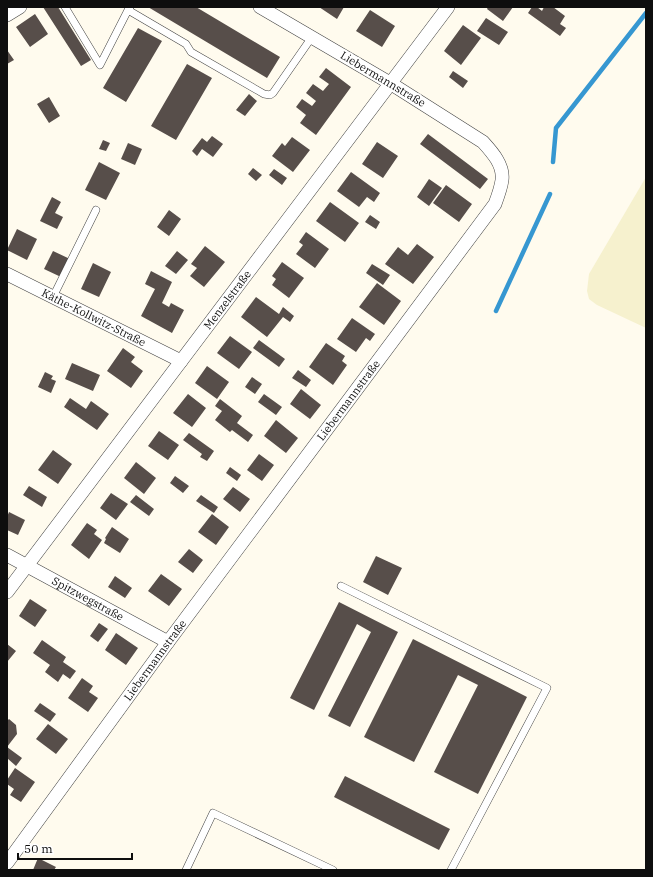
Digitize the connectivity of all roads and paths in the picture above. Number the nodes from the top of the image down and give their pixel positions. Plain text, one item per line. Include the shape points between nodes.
1 (20, 7) edge
2 (65, 7) edge
3 (260, 7) edge
4 (448, 7) edge
5 (129, 9) edge
6 (7, 15) edge
7 (312, 37) junction
8 (390, 82) junction
9 (96, 210) dead end
10 (7, 274) edge
11 (53, 297) junction
12 (181, 361) junction
13 (7, 555) edge
14 (27, 566) junction
15 (341, 586) dead end
16 (7, 592) edge
17 (168, 642) junction
18 (7, 863) edge
19 (186, 870) edge
20 (334, 870) edge
21 (451, 870) edge

1 - 6 street
2 - 5 lane via 100,65
3 - 7 street, Liebermannstraße
4 - 8 street, Menzelstraße
5 - 7 lane via 186,44 191,52 270,95 274,93
7 - 8 street, Liebermannstraße
8 - 12 street, Menzelstraße
8 - 17 street, Liebermannstraße via 483,142 494,154 500,165 502,178 496,204
9 - 11 lane
10 - 11 street, Käthe-Kollwitz-Straße
11 - 12 street, Käthe-Kollwitz-Straße
12 - 14 street, Menzelstraße
13 - 14 street, Spitzwegstraße
14 - 16 street, Menzelstraße
14 - 17 street, Spitzwegstraße
15 - 21 lane via 547,688
17 - 18 street, Liebermannstraße
19 - 20 lane via 213,813

